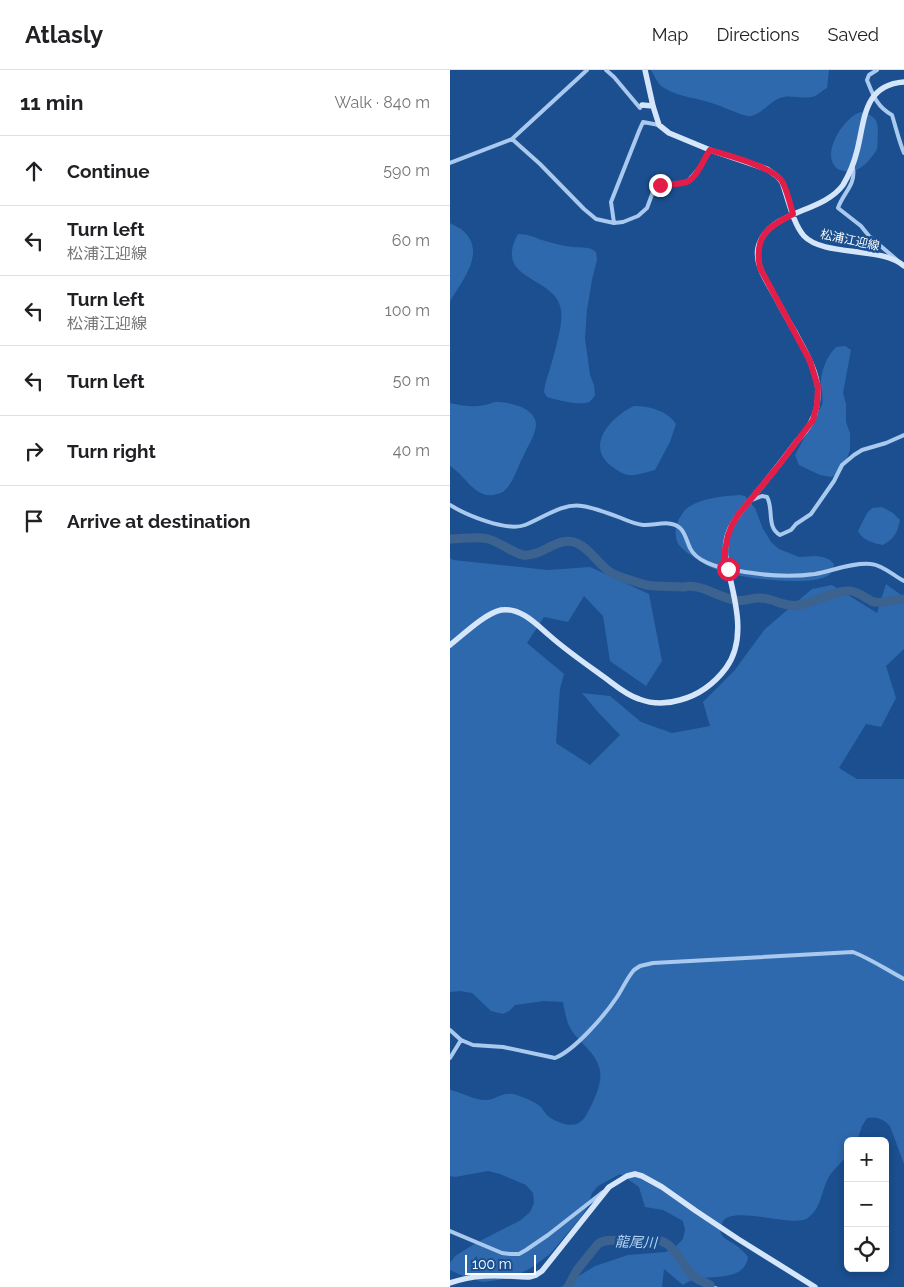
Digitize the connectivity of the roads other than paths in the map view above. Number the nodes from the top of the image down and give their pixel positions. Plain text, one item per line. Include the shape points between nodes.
1 (587, 70) edge
2 (606, 70) edge
3 (645, 70) edge
4 (877, 70) edge
5 (904, 82) edge
6 (874, 96) junction
7 (642, 106) joint
8 (653, 106) junction
9 (659, 125) junction
10 (512, 139) junction
11 (710, 150) junction
12 (904, 154) edge
13 (450, 163) edge
14 (852, 165) junction
15 (793, 214) junction
16 (614, 223) junction
17 (902, 265) edge
18 (904, 435) edge
19 (750, 501) junction
20 (450, 505) edge
21 (728, 569) junction
22 (904, 581) edge
23 (450, 645) edge
24 (904, 979) edge
25 (450, 1030) edge
26 (461, 1040) junction
27 (450, 1058) edge
28 (609, 1187) junction
29 (450, 1231) edge
30 (450, 1283) edge
31 (815, 1287) edge

1 - 10 street
2 - 7 street via 640,108
3 - 8 street
4 - 6 street via 867,80
5 - 6 street via 882,88
6 - 12 street via 892,115
6 - 14 street via 866,112
7 - 8 street
8 - 9 street
9 - 11 street, 松浦江迎線 via 669,133
9 - 16 street via 643,122 611,202
10 - 13 street
10 - 16 street via 596,219
11 - 15 street, 松浦江迎線 via 766,169 778,177
11 - 16 street via 688,181 660,185 654,189 647,208 638,216
14 - 15 street via 841,187 829,198
14 - 17 street via 854,176 838,208 862,226
15 - 17 street, 松浦江迎線 via 804,236 811,242 879,256
15 - 19 street via 768,229 759,245 758,258 760,268 810,361 818,387 817,405 813,420
18 - 19 street via 862,450 850,458 842,465 811,514 780,535 774,532 767,497
19 - 21 street via 728,535 725,550
20 - 21 street via 477,518 515,526 523,526 572,505 594,508 644,525 665,523 681,529 691,551 700,558
21 - 22 street via 800,576 872,564
21 - 23 street via 737,614 735,648 725,669 710,685 685,699 662,703 637,699 518,612 503,610 493,614
24 - 26 street via 853,952 653,963 634,970 600,1019 578,1042 555,1058 503,1047 473,1045
25 - 26 street
26 - 27 street
28 - 29 street via 548,1236 519,1254 502,1253
28 - 30 street via 536,1275 483,1275
28 - 31 street via 627,1176 642,1176

